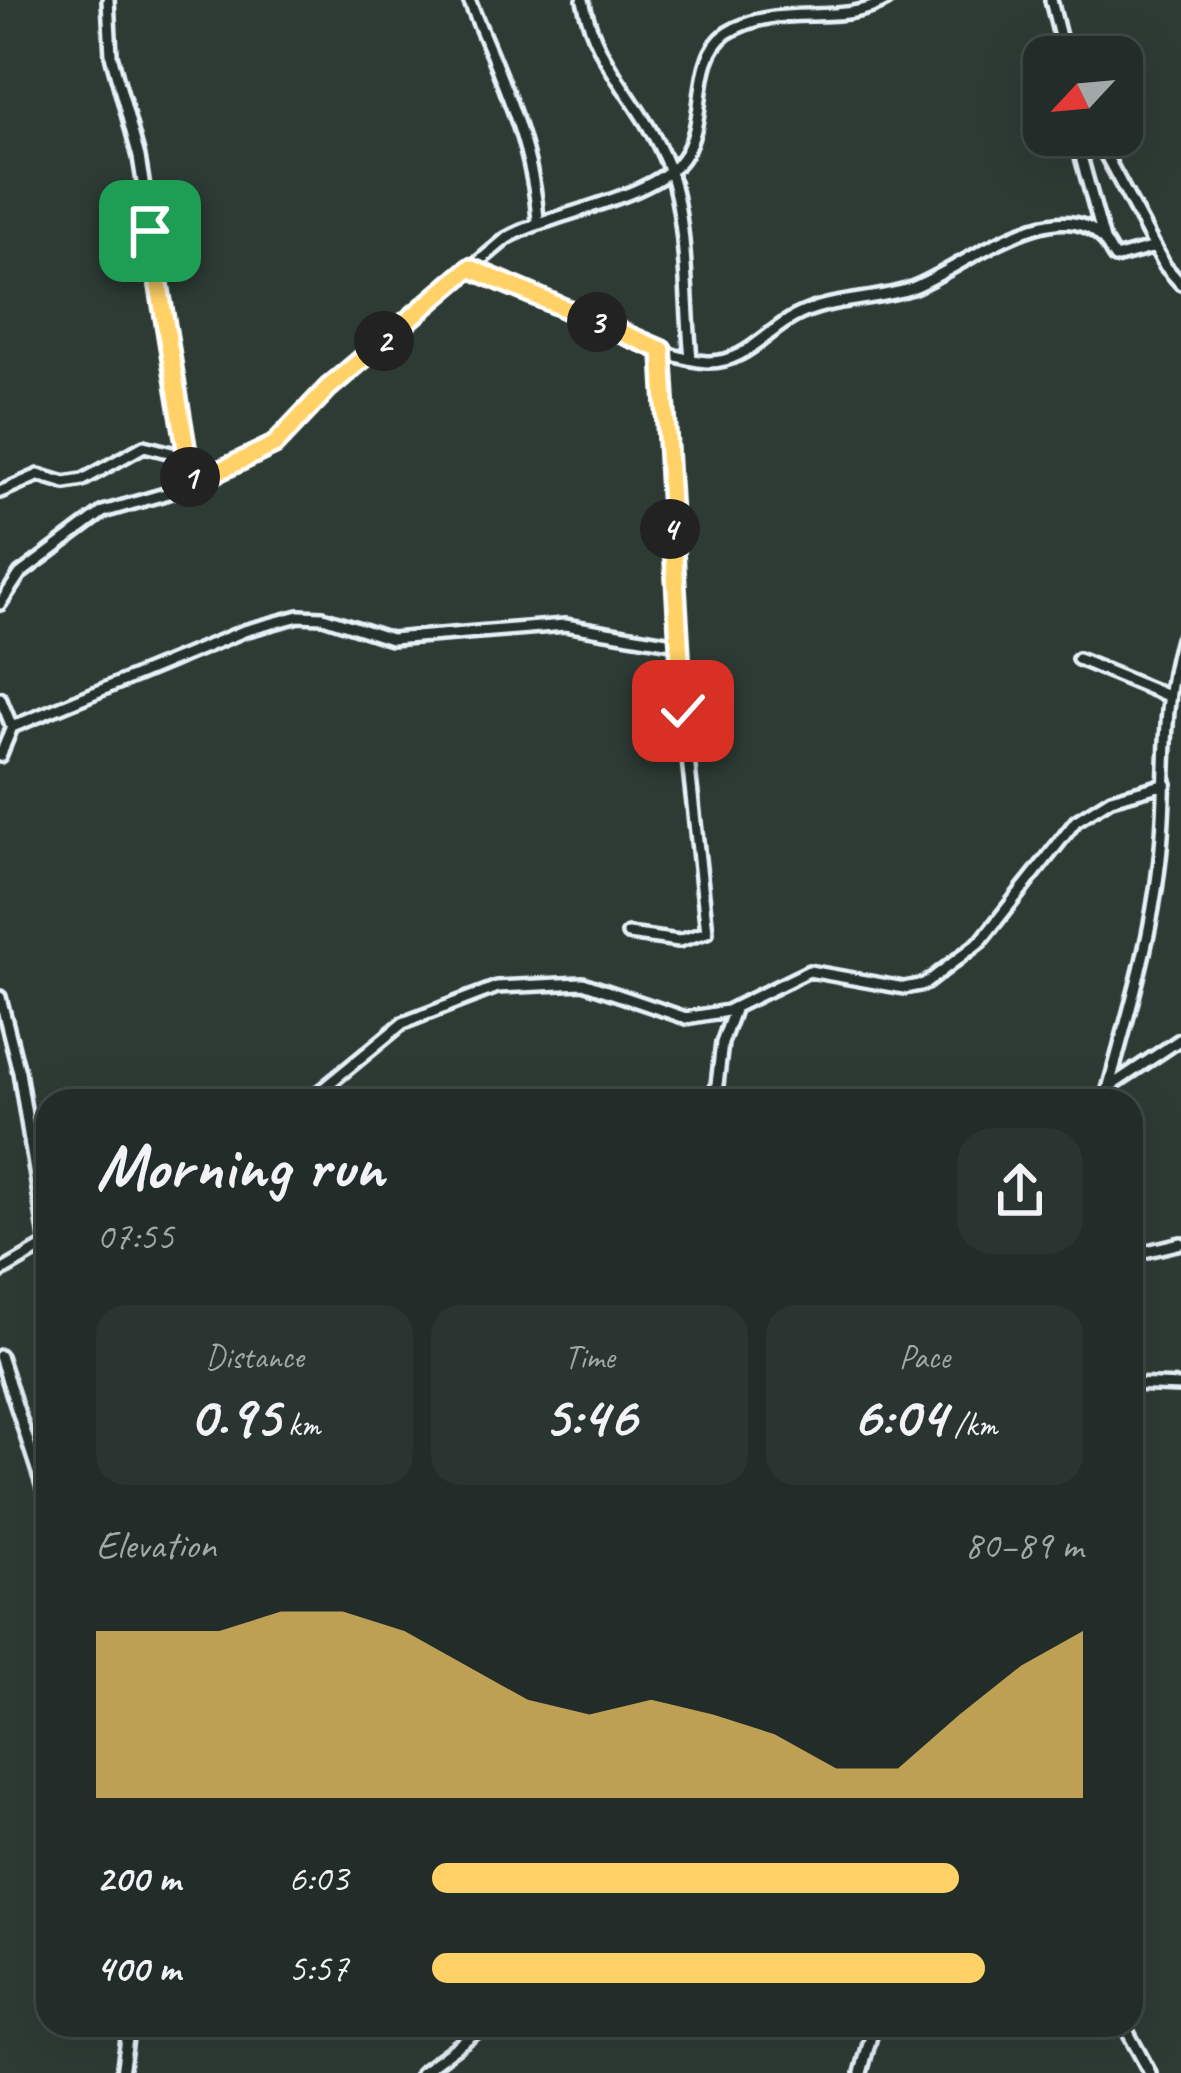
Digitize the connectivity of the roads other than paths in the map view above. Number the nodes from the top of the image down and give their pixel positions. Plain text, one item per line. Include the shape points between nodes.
1 (108, 0) edge
2 (469, 0) edge
3 (584, 0) edge
4 (886, 0) edge
5 (1051, 0) edge
6 (1060, 36) edge
7 (1081, 156) edge
8 (1107, 156) edge
9 (670, 171) junction
10 (538, 221) junction
11 (1104, 240) junction
12 (1155, 247) junction
13 (470, 268) junction
14 (1181, 284) edge
15 (662, 350) junction
16 (691, 358) junction
17 (184, 456) junction
18 (192, 484) junction
19 (0, 492) edge
20 (0, 604) edge
21 (1181, 639) edge
22 (678, 644) junction
23 (1078, 659) dead end
24 (1168, 696) junction
25 (0, 698) edge
26 (12, 727) junction
27 (0, 756) edge
28 (1166, 784) junction
29 (628, 934) dead end
30 (0, 997) edge
31 (736, 1006) junction
32 (1181, 1039) edge
33 (1108, 1087) joint
34 (323, 1089) edge
35 (716, 1089) edge
36 (36, 1177) edge
37 (1181, 1243) edge
38 (36, 1251) edge
39 (1143, 1252) edge
40 (0, 1272) edge
41 (0, 1357) edge
42 (1143, 1384) edge
43 (1181, 1386) edge
44 (5, 1400) edge
45 (36, 1474) edge
46 (127, 2037) edge
47 (470, 2037) edge
48 (871, 2037) edge
49 (1130, 2037) edge
50 (122, 2073) edge
51 (421, 2073) edge
52 (861, 2073) edge
53 (1150, 2073) edge

1 - 17 street via 111,56 139,157
2 - 10 street via 524,136
3 - 9 street via 592,42 636,101
4 - 9 street via 849,12 778,12 728,32 709,52 698,128
5 - 6 street
7 - 11 street
8 - 12 street
9 - 10 street
9 - 16 street
10 - 13 street
11 - 12 street via 1122,260
11 - 16 street via 1064,222 1006,238 915,287 800,314 742,353
12 - 14 street
13 - 15 street
13 - 18 street via 328,388 274,445
15 - 16 street
15 - 22 street
17 - 18 street
17 - 19 street via 144,446 82,480 39,475
18 - 20 street via 103,512 20,574
21 - 24 street
22 - 26 street via 565,625 391,639 299,616
22 - 29 street via 707,932 680,940
23 - 24 street
24 - 28 street
25 - 26 street
26 - 27 street
28 - 31 street via 1111,799 1076,820 981,941 925,984 904,988 809,970
28 - 33 street via 1150,927
30 - 36 street
31 - 34 street via 686,1018 583,982 496,987 403,1023
31 - 35 street
32 - 33 street
37 - 39 street
38 - 40 street
41 - 44 street
42 - 43 street
44 - 45 street
46 - 50 street
47 - 51 street
48 - 52 street
49 - 53 street

